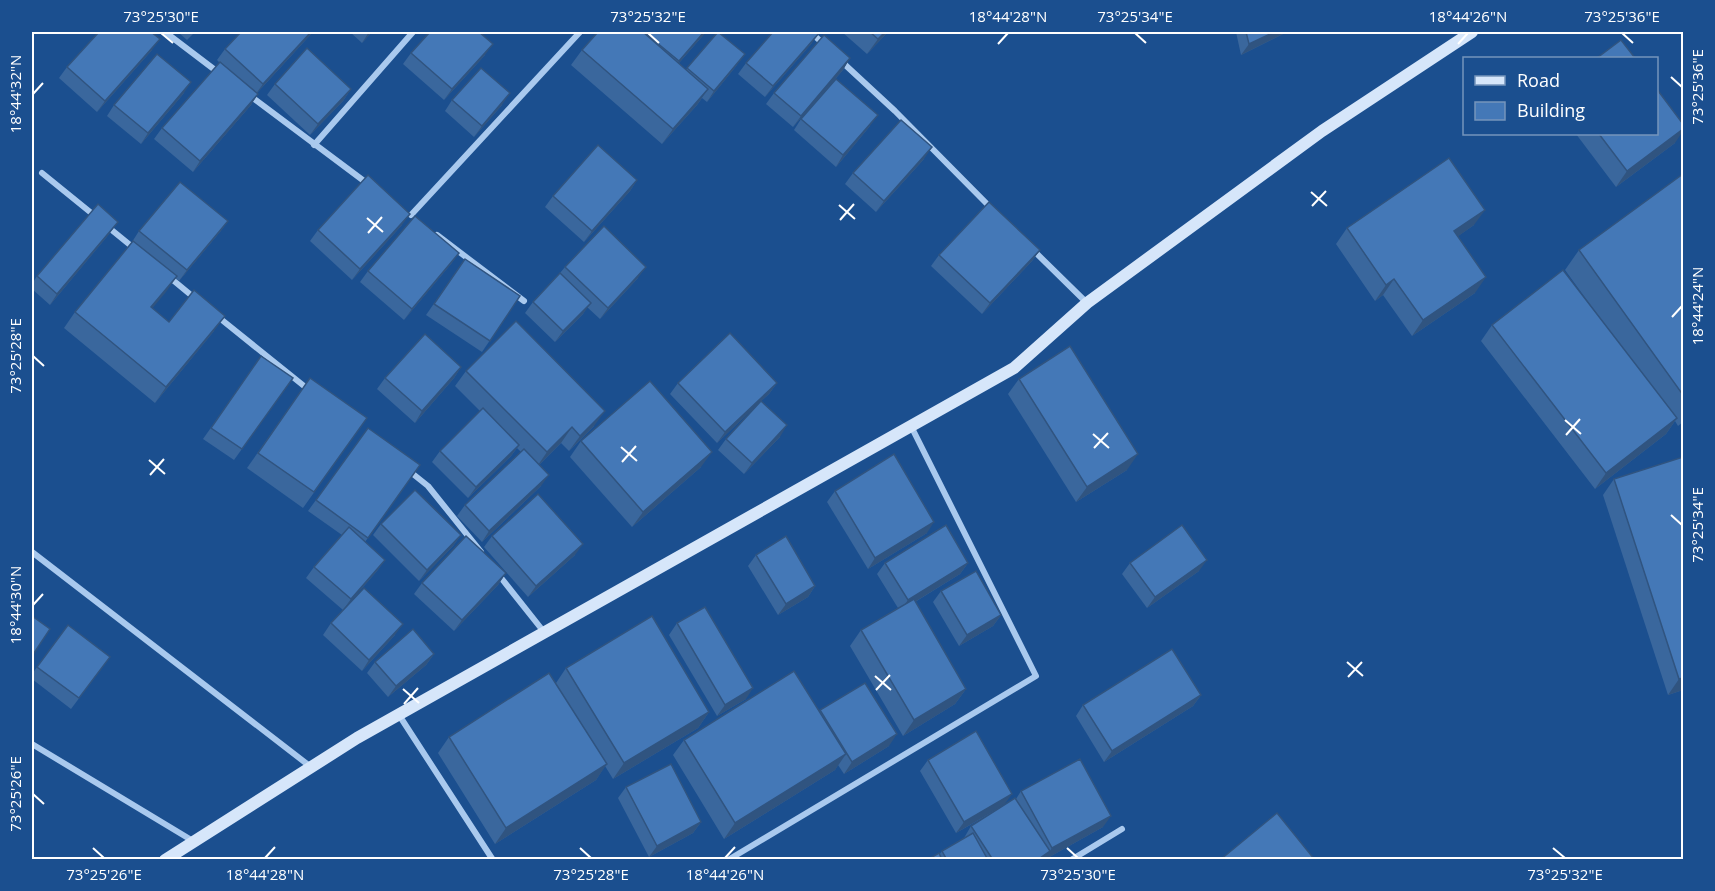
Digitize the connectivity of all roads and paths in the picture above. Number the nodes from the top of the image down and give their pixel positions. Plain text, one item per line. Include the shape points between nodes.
1 (165, 32) edge
2 (413, 32) edge
3 (580, 32) edge
4 (810, 32) edge
5 (1472, 32) edge
6 (827, 47) edge
7 (836, 56) edge
8 (230, 81) edge
9 (239, 88) edge
10 (314, 145) junction
11 (42, 173) dead end
12 (376, 190) edge
13 (402, 209) edge
14 (995, 212) edge
15 (411, 215) junction
16 (97, 218) edge
17 (421, 223) edge
18 (106, 225) edge
19 (430, 230) edge
20 (1028, 245) edge
21 (143, 255) edge
22 (161, 270) edge
23 (524, 301) dead end
24 (1087, 303) junction
25 (317, 397) edge
26 (911, 426) junction
27 (400, 464) edge
28 (32, 552) edge
29 (486, 559) edge
30 (493, 568) edge
31 (544, 632) junction
32 (399, 715) junction
33 (32, 744) edge
34 (311, 767) junction
35 (1122, 829) dead end
36 (193, 841) junction
37 (165, 860) edge
38 (493, 860) edge
39 (728, 860) edge
40 (1071, 860) edge

1 - 8 street
2 - 10 street
3 - 15 street
4 - 6 street
5 - 24 main road via 1322,131
7 - 14 street
9 - 10 street
10 - 12 street
11 - 16 street
13 - 15 street
15 - 17 street
18 - 21 street
19 - 23 street
20 - 24 street
22 - 25 street
24 - 26 main road via 1014,368
26 - 31 main road
26 - 39 street via 1036,676
27 - 29 street via 428,486
28 - 34 street
30 - 31 street
31 - 32 main road
32 - 34 main road
32 - 38 street
33 - 36 street
34 - 36 main road
35 - 40 street
36 - 37 main road

